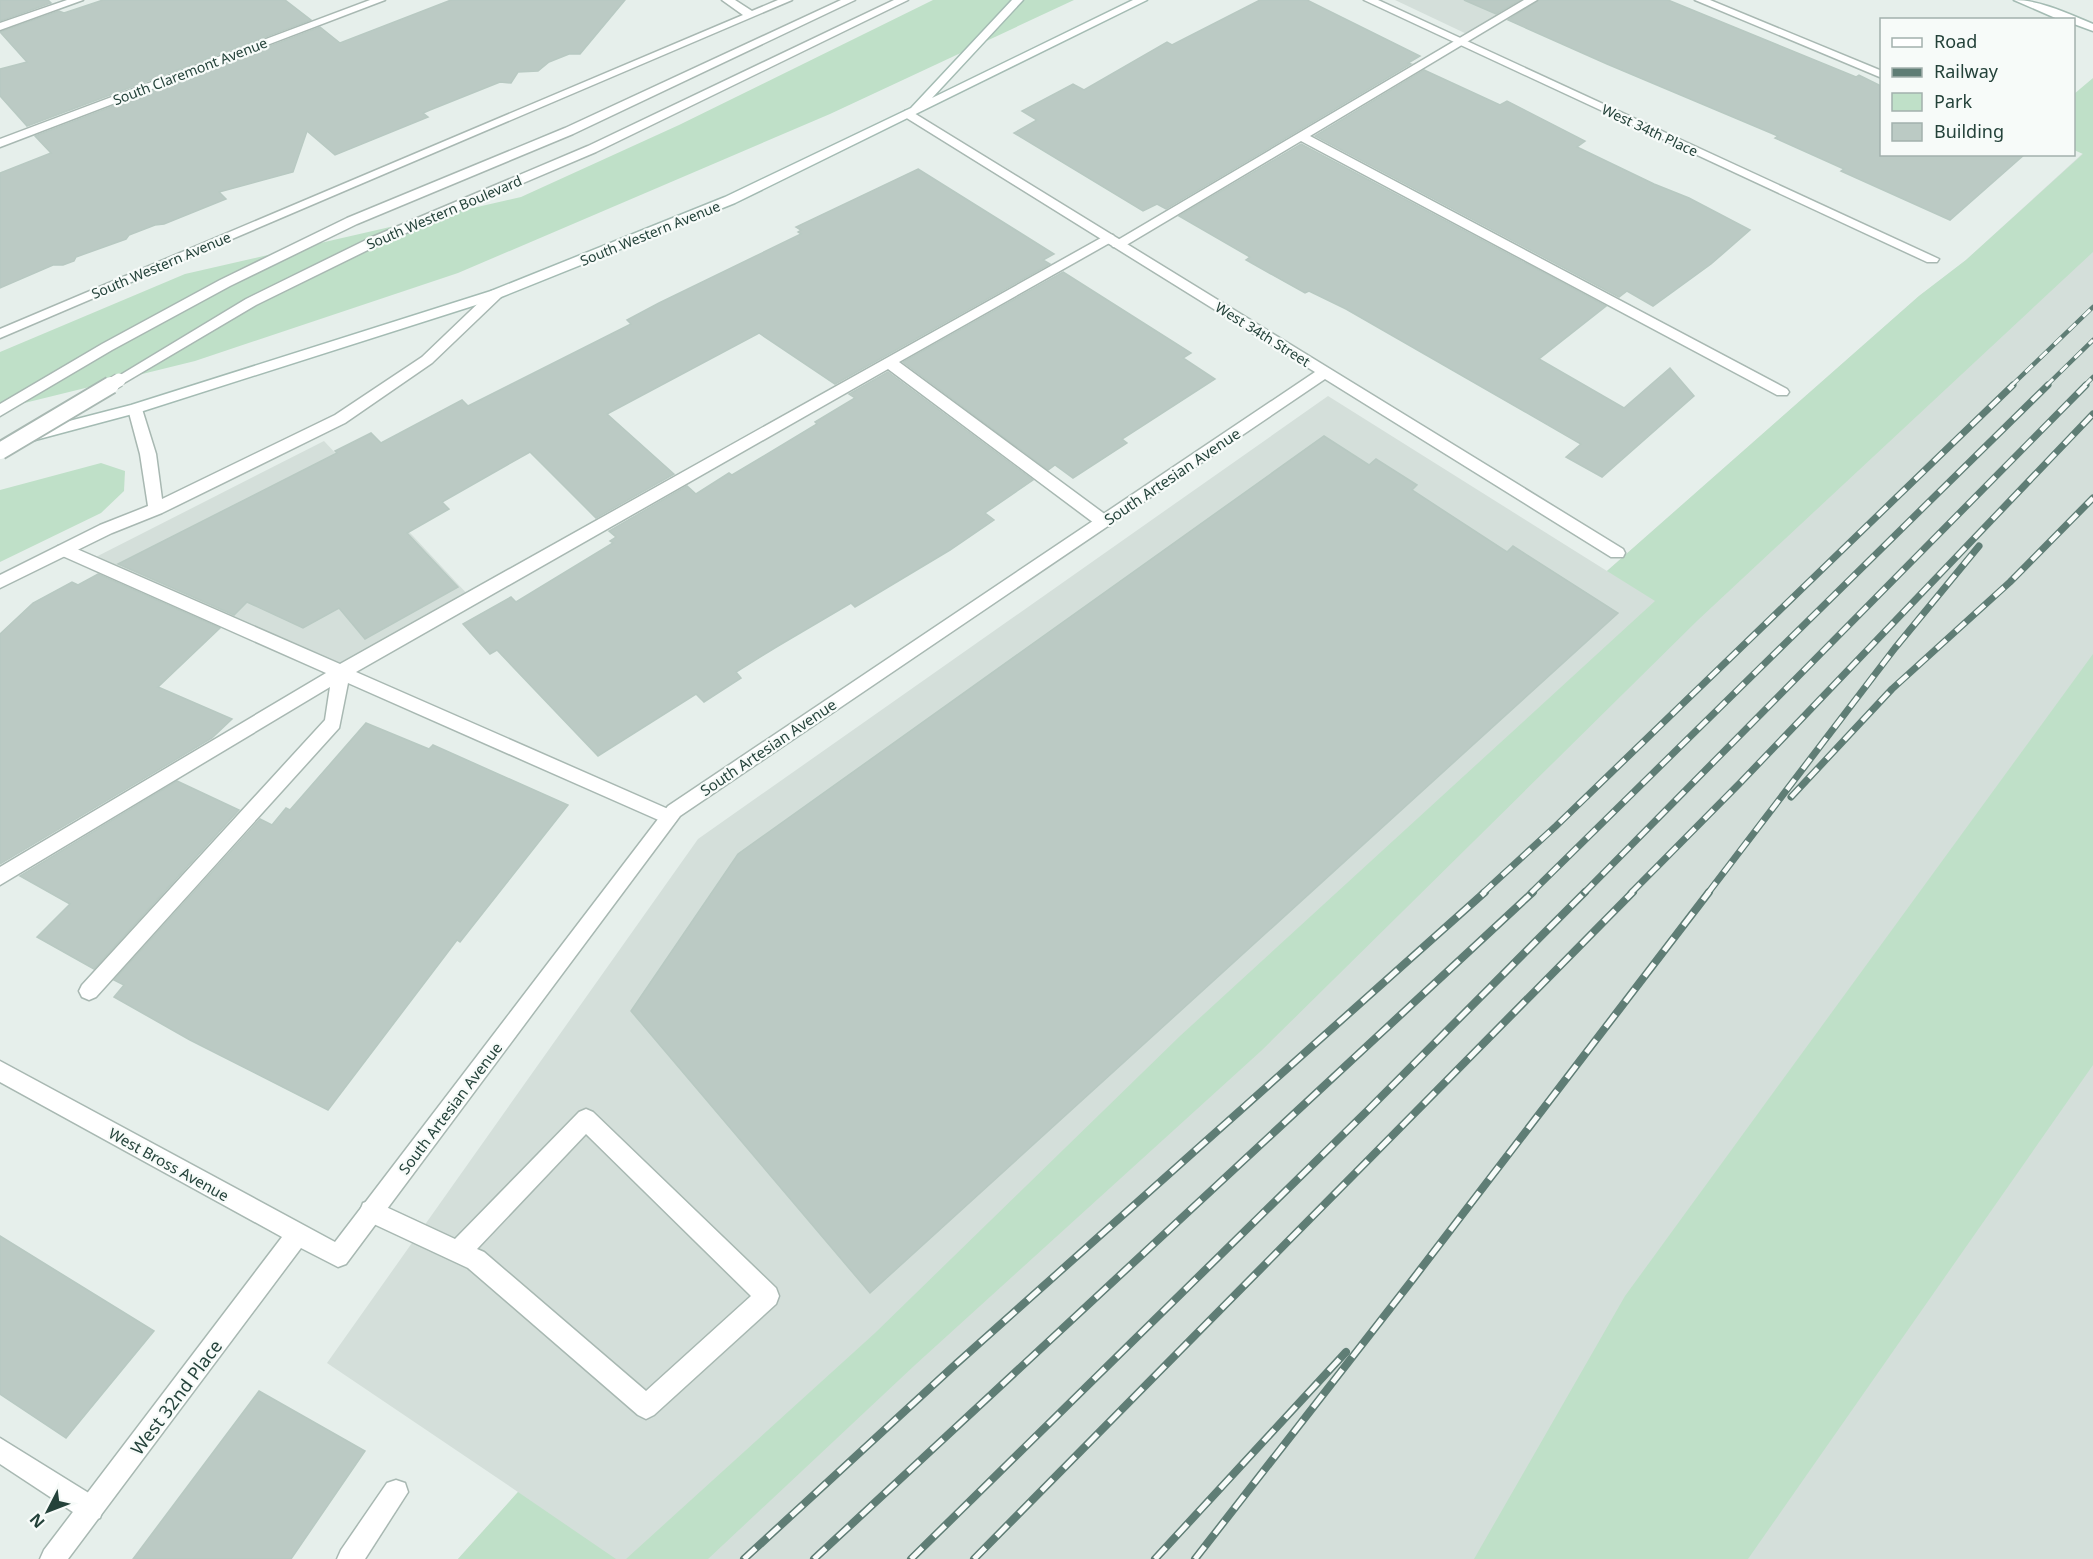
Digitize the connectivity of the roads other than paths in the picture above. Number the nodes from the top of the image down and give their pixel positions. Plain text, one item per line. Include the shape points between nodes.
1 (78, 0) edge
2 (380, 0) edge
3 (726, 0) edge
4 (787, 0) edge
5 (850, 0) edge
6 (903, 0) edge
7 (1018, 0) edge
8 (1142, 0) edge
9 (1369, 0) edge
10 (1532, 0) edge
11 (1700, 0) edge
12 (2019, 0) edge
13 (751, 15) junction
14 (2067, 18) edge
15 (2075, 21) edge
16 (0, 27) edge
17 (2093, 28) edge
18 (1460, 42) junction
19 (1880, 75) edge
20 (909, 114) junction
21 (1301, 136) junction
22 (0, 143) edge
23 (1113, 241) junction
24 (1932, 259) dead end
25 (496, 294) junction
26 (0, 334) edge
27 (889, 362) junction
28 (1325, 372) junction
29 (1782, 392) dead end
30 (2, 409) edge
31 (135, 409) junction
32 (0, 444) edge
33 (0, 451) edge
34 (156, 509) junction
35 (1104, 522) junction
36 (64, 550) junction
37 (1617, 553) dead end
38 (0, 582) edge
39 (341, 672) junction
40 (669, 817) junction
41 (0, 876) edge
42 (88, 991) dead end
43 (0, 1071) edge
44 (371, 1212) junction
45 (298, 1234) junction
46 (458, 1252) junction
47 (338, 1256) joint
48 (0, 1450) edge
49 (396, 1492) dead end
50 (91, 1509) junction
51 (53, 1559) edge
52 (350, 1559) edge

1 - 16 street
2 - 22 street, South Claremont Avenue
3 - 13 street
4 - 13 street, South Western Avenue
5 - 30 street, South Western Boulevard via 569,131 352,221 225,283
6 - 33 street, South Western Boulevard, bridge via 592,149 375,241 251,302
7 - 20 street
8 - 20 street, South Western Avenue
9 - 18 street, West 34th Place
10 - 18 street
11 - 19 street
12 - 14 street
13 - 26 street, South Western Avenue
15 - 17 street
18 - 21 street
18 - 24 street, West 34th Place
20 - 23 street, West 34th Street
20 - 25 street, South Western Avenue via 730,200
21 - 23 street
21 - 29 street
23 - 27 street
23 - 28 street, West 34th Street
25 - 31 street, South Western Avenue
25 - 34 street via 427,360 340,419
27 - 35 street
27 - 39 street
28 - 35 street, South Artesian Avenue
28 - 37 street, West 34th Street
31 - 32 street, South Western Avenue
31 - 34 street via 148,454
34 - 36 street
35 - 40 street, South Artesian Avenue
36 - 38 street
36 - 39 street
39 - 40 street
39 - 41 street
39 - 42 street via 333,723
40 - 44 street, South Artesian Avenue
43 - 45 street, West Bross Avenue
44 - 46 street
44 - 47 street, South Artesian Avenue
45 - 47 street, West Bross Avenue
45 - 50 street, West 32nd Place
46 - 46 street via 476,1260 646,1407 768,1296 586,1119
48 - 50 street
49 - 52 street
50 - 51 street, West 32nd Place

